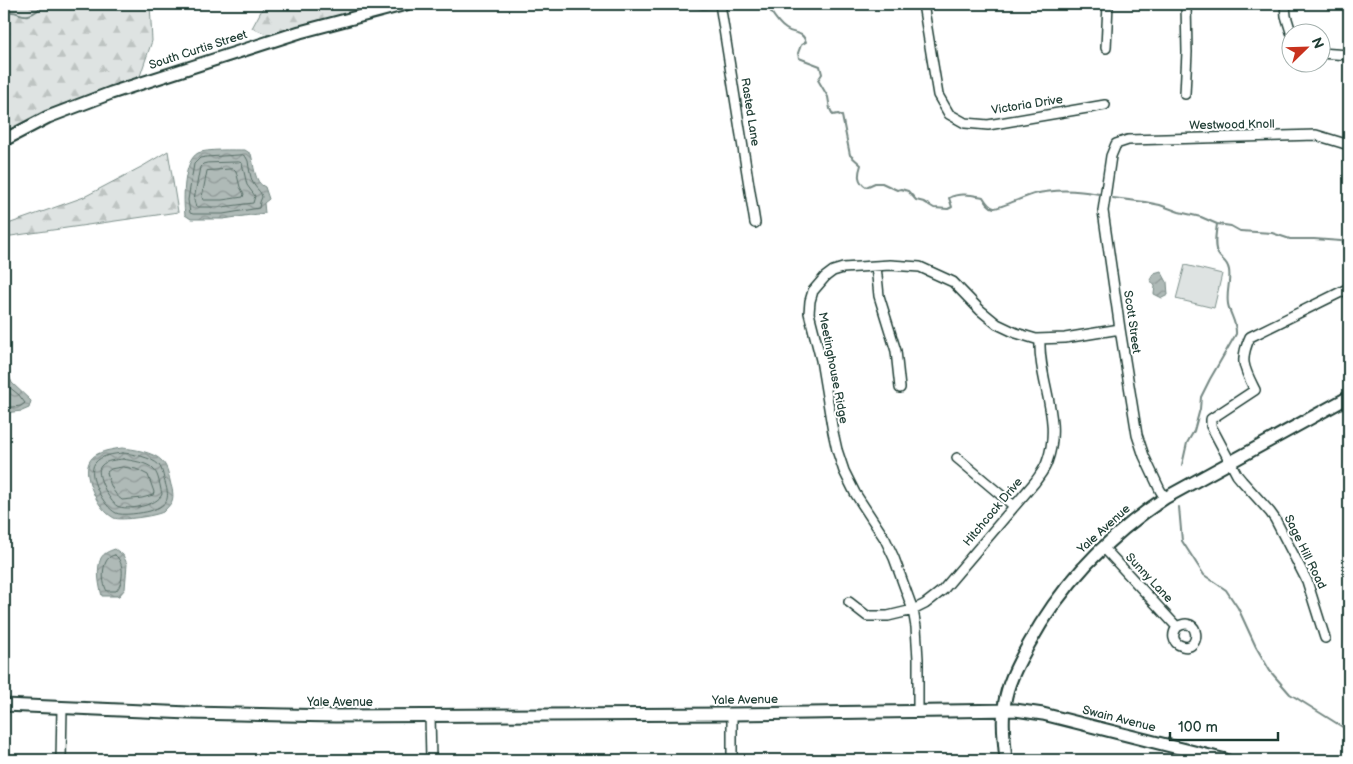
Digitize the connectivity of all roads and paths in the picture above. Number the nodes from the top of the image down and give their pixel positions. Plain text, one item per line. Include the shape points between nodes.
1 (406, 4) edge
2 (923, 4) edge
3 (1108, 4) edge
4 (1186, 4) edge
5 (1285, 4) edge
6 (721, 8) edge
7 (1288, 22) edge
8 (1106, 48) dead end
9 (1330, 54) edge
10 (1349, 55) edge
11 (1185, 94) dead end
12 (1105, 105) dead end
13 (4, 140) edge
14 (1116, 144) joint
15 (1349, 145) edge
16 (755, 223) dead end
17 (876, 266) junction
18 (1349, 288) edge
19 (1120, 329) junction
20 (1040, 340) junction
21 (900, 388) dead end
22 (1349, 397) edge
23 (957, 458) dead end
24 (1230, 462) junction
25 (1165, 498) junction
26 (1014, 506) junction
27 (1103, 547) junction
28 (849, 602) dead end
29 (912, 610) junction
30 (1177, 627) dead end
31 (1325, 638) dead end
32 (4, 706) edge
33 (62, 708) junction
34 (1004, 710) junction
35 (918, 712) junction
36 (732, 714) junction
37 (430, 715) junction
38 (61, 760) edge
39 (431, 760) edge
40 (732, 760) edge
41 (1006, 760) edge
42 (1226, 760) edge

1 - 13 street, South Curtis Street via 300,32 136,84 48,117
2 - 12 street, Victoria Drive via 938,95 949,114 965,123 988,124
3 - 8 street
4 - 11 street
5 - 7 street
6 - 16 street, Rasted Lane
9 - 10 street
14 - 15 street, Westwood Knoll via 1128,140 1316,135
14 - 19 street, Scott Street via 1111,156 1103,211
17 - 20 street, Meetinghouse Ridge via 920,267 953,282 997,324
17 - 21 street via 880,296 896,351
17 - 29 street, Meetinghouse Ridge via 833,271 813,291 809,313 844,471 894,558
18 - 24 street, Sage Hill Road via 1250,337 1243,361 1255,390 1211,419 1211,426
19 - 20 street, Meetinghouse Ridge
19 - 25 street, Scott Street via 1137,435
20 - 26 street, Hitchcock Drive via 1052,415 1052,440 1047,464
22 - 24 street, Yale Avenue
23 - 26 street
24 - 25 street, Yale Avenue
24 - 31 street, Sage Hill Road via 1242,482 1275,519 1307,581
25 - 27 street, Yale Avenue
26 - 29 street, Hitchcock Drive via 943,590
27 - 30 street, Sunny Lane
27 - 34 street, Yale Avenue via 1060,594 1035,633 1010,683
28 - 29 street, Hitchcock Drive via 867,616 888,616
29 - 35 street, Meetinghouse Ridge via 918,659
32 - 33 street, Yale Avenue
33 - 37 street, Yale Avenue via 206,714
33 - 38 street
34 - 35 street, Yale Avenue
34 - 41 street
34 - 42 street, Swain Avenue via 1043,714
35 - 36 street, Yale Avenue
36 - 37 street, Yale Avenue
36 - 40 street
37 - 39 street

